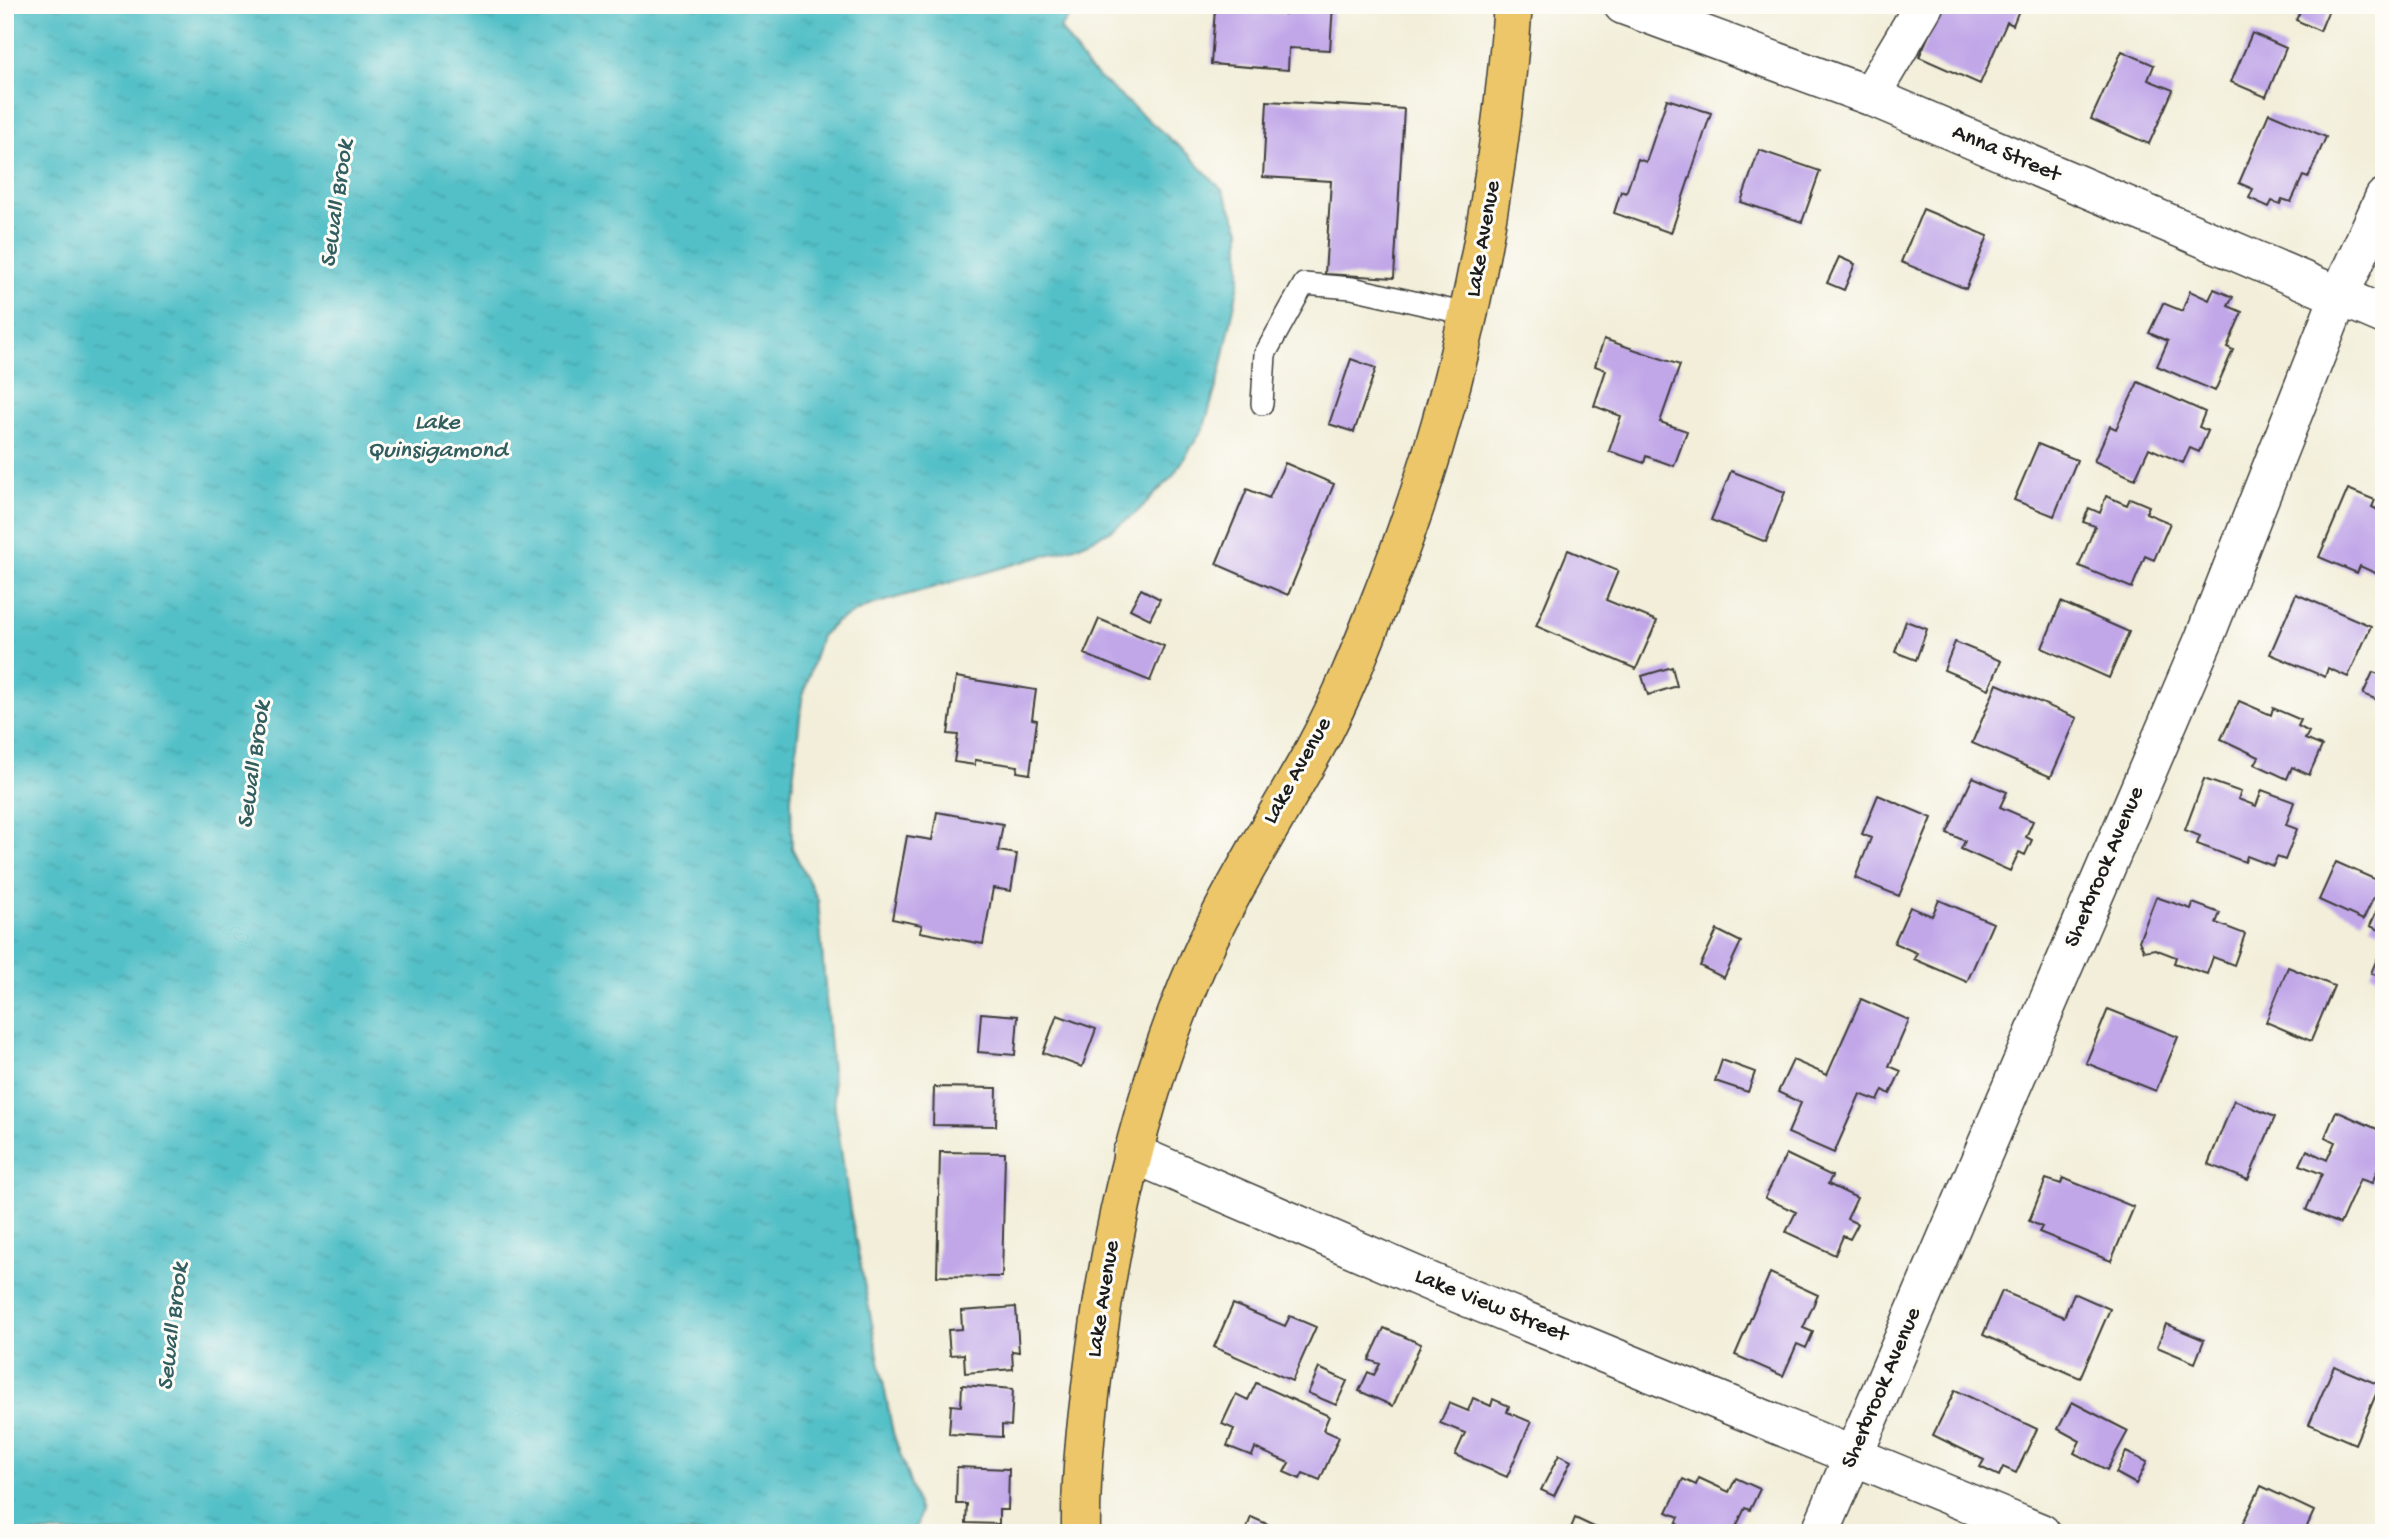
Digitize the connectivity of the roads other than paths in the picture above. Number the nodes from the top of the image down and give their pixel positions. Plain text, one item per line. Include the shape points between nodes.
1 (1513, 5) edge
2 (1623, 5) edge
3 (1924, 5) edge
4 (1870, 96) junction
5 (2384, 198) edge
6 (2339, 297) junction
7 (1471, 315) junction
8 (2384, 315) edge
9 (1262, 404) dead end
10 (1132, 1153) junction
11 (1853, 1454) junction
12 (1081, 1533) edge
13 (1821, 1533) edge
14 (2041, 1533) edge

1 - 7 main road, Lake Avenue via 1500,147
2 - 4 street, Anna Street
3 - 4 street
4 - 6 street, Anna Street
5 - 6 street, Sherbrook Avenue
6 - 8 street, Anna Street
6 - 11 street, Sherbrook Avenue via 2204,639
7 - 9 lane via 1352,288 1304,284 1265,354
7 - 10 main road, Lake Avenue via 1436,446 1388,581 1317,746 1252,853 1208,940 1168,1037
10 - 11 street, Lake View Street via 1440,1286
10 - 12 main road, Lake Avenue via 1101,1310 1083,1461
11 - 13 street, Sherbrook Avenue
11 - 14 street, Lake View Street

